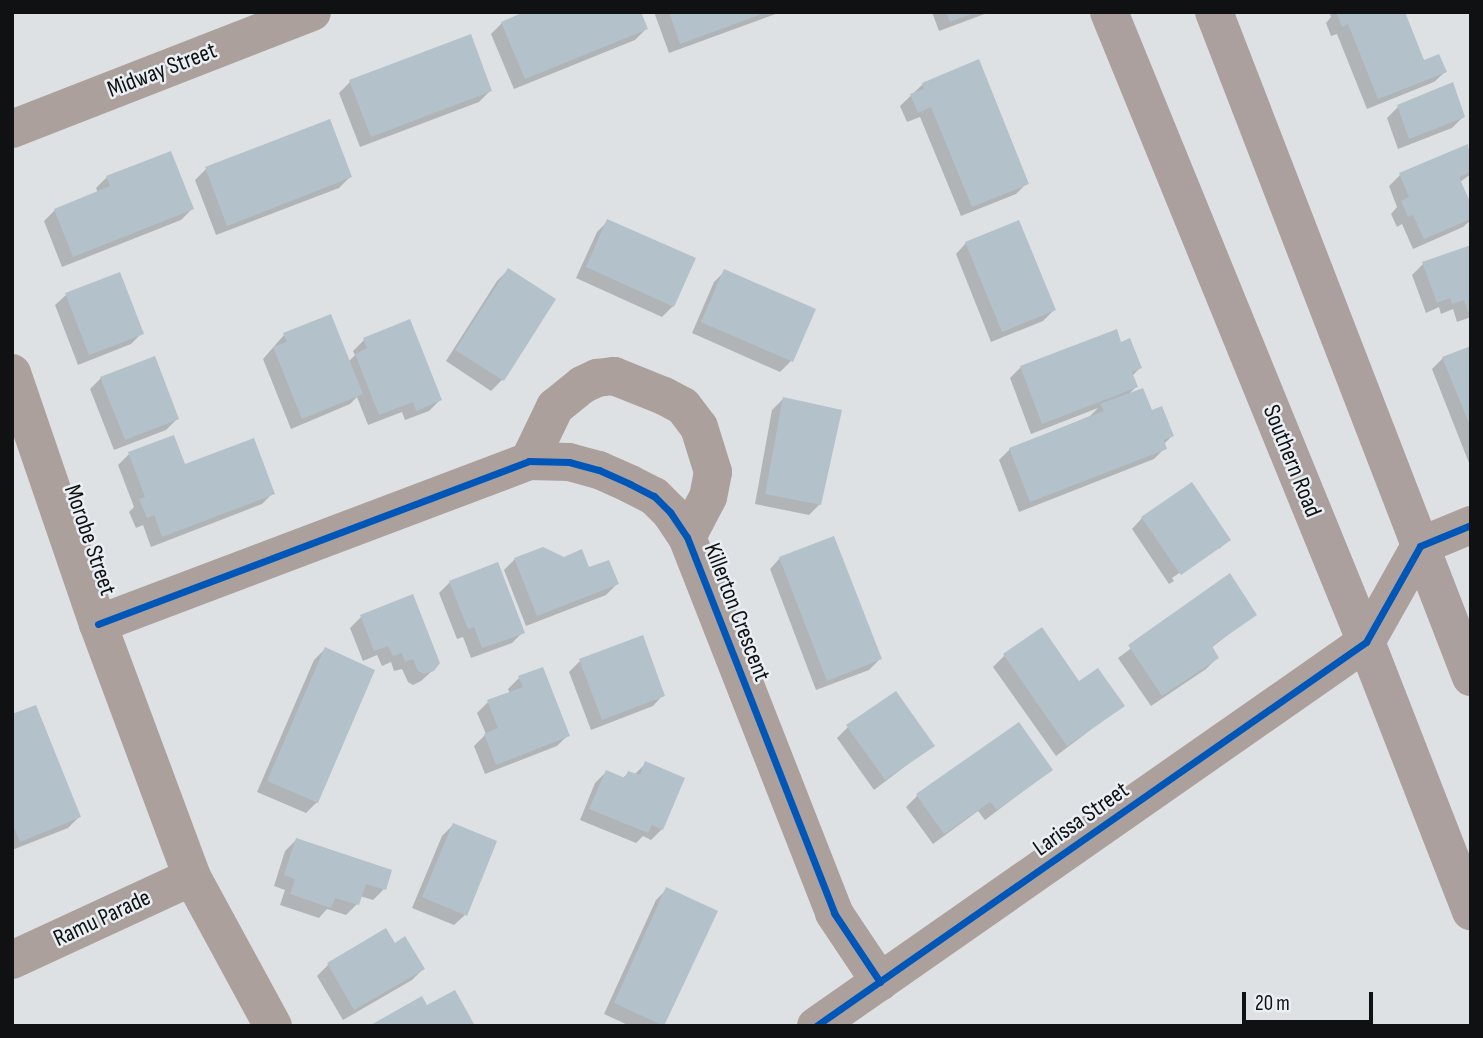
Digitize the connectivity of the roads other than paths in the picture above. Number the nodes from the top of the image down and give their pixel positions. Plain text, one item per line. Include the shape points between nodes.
1 (312, 12) edge
2 (1109, 12) edge
3 (1214, 12) edge
4 (12, 128) edge
5 (12, 373) edge
6 (529, 461) junction
7 (1471, 525) edge
8 (687, 537) junction
9 (1420, 546) junction
10 (98, 624) junction
11 (1366, 642) junction
12 (1471, 677) edge
13 (192, 877) junction
14 (1471, 911) edge
15 (12, 960) edge
16 (880, 982) junction
17 (273, 1026) edge
18 (816, 1026) edge

1 - 4 street, Midway Street
2 - 11 main road, Southern Road
3 - 9 main road
5 - 10 street, Morobe Street
6 - 8 street, Killerton Crescent via 569,462 630,484 654,496
6 - 8 street, Killerton Crescent via 555,407 582,385 614,376 664,396 683,406 699,426 713,472 708,497
6 - 10 street, Killerton Crescent
7 - 9 street
8 - 16 street, Killerton Crescent via 834,912
9 - 11 street
9 - 12 main road
10 - 13 street, Morobe Street
11 - 14 main road, Southern Road
11 - 16 street, Larissa Street
13 - 15 street, Ramu Parade
13 - 17 street, Morobe Street
16 - 18 street, Larissa Street

